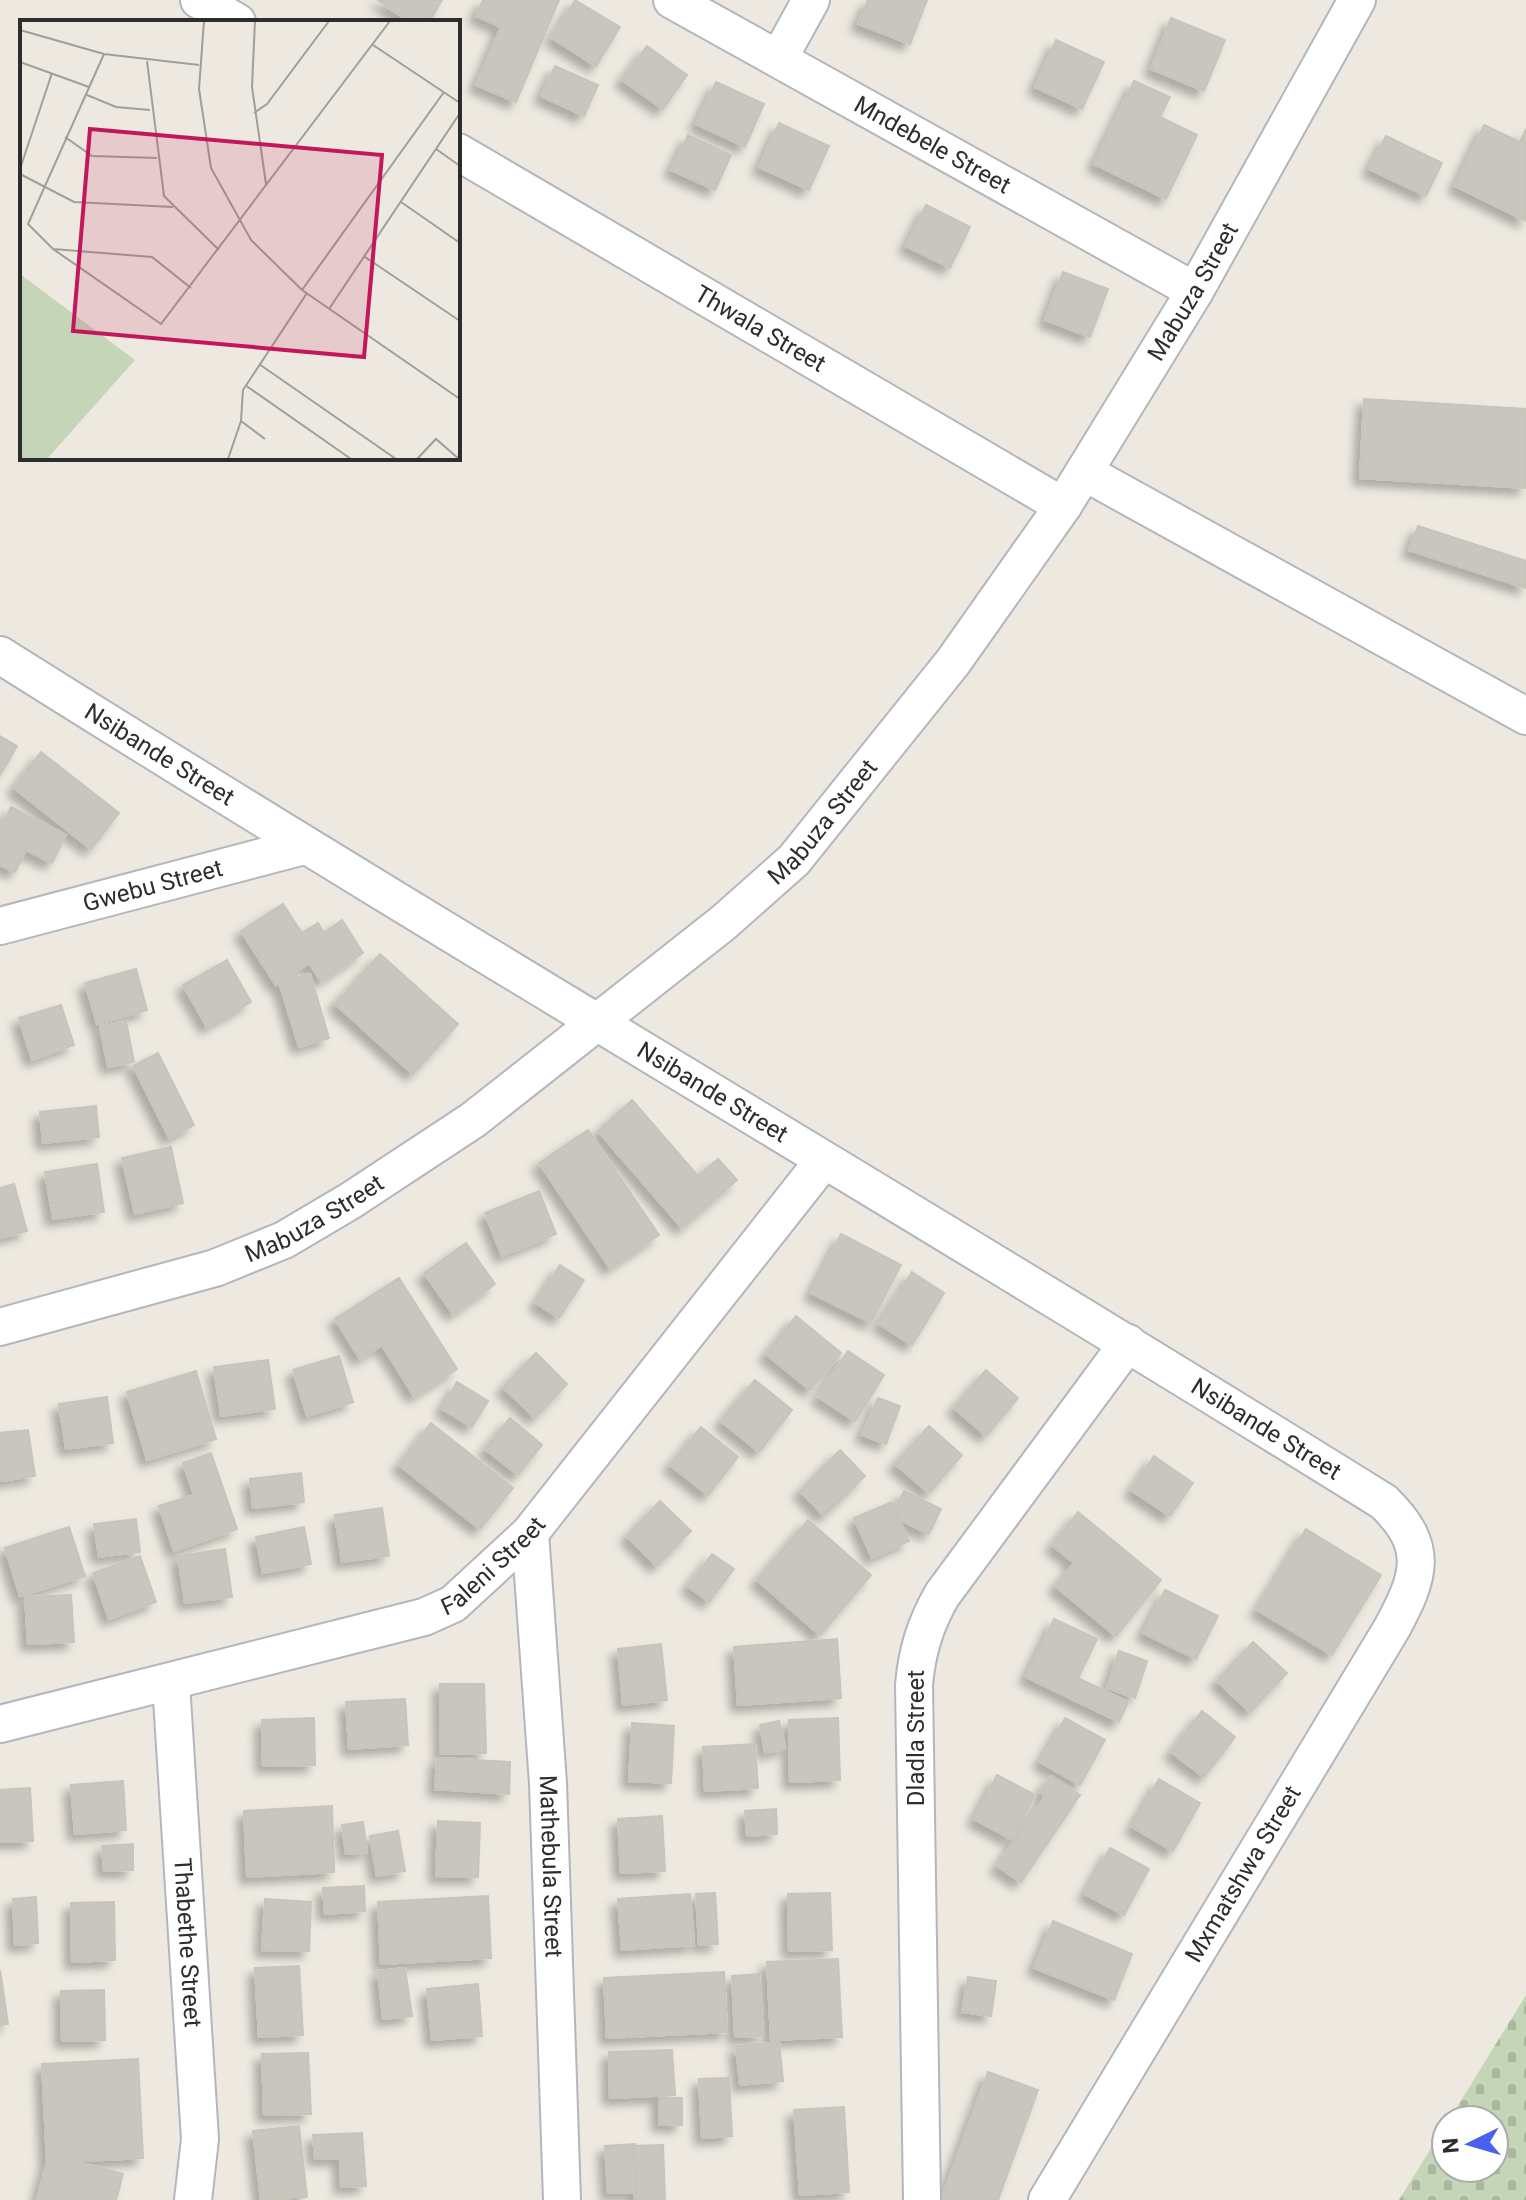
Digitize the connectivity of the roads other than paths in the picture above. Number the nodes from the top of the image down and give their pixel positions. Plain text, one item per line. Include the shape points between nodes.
1 (199, 0) edge
2 (672, 0) edge
3 (811, 0) edge
4 (1357, 0) edge
5 (234, 20) edge
6 (779, 58) junction
7 (460, 153) edge
8 (1195, 291) junction
9 (1084, 472) junction
10 (1063, 506) junction
11 (0, 655) edge
12 (1526, 716) edge
13 (304, 846) junction
14 (0, 926) edge
15 (599, 1021) junction
16 (824, 1160) junction
17 (0, 1327) edge
18 (1128, 1343) junction
19 (530, 1533) junction
20 (1414, 1542) joint
21 (171, 1683) junction
22 (0, 1724) edge
23 (193, 2200) edge
24 (562, 2200) edge
25 (922, 2200) edge
26 (1047, 2200) edge

1 - 5 street
2 - 6 street, Mndebele Street
3 - 6 street
4 - 8 street, Mabuza Street
6 - 8 street, Mndebele Street
7 - 10 street, Thwala Street
8 - 9 street, Mabuza Street
9 - 10 street, Mabuza Street
9 - 12 street
10 - 15 street, Mabuza Street via 953,662 794,860
11 - 13 street, Nsibande Street
13 - 14 street, Gwebu Street
13 - 15 street, Nsibande Street
15 - 16 street, Nsibande Street
15 - 17 street, Mabuza Street via 473,1120 284,1240 215,1268
16 - 18 street, Nsibande Street
16 - 19 street, Faleni Street
18 - 20 street, Nsibande Street via 1384,1502
18 - 25 street, Dladla Street via 950,1583 926,1624 916,1656
19 - 21 street, Faleni Street via 453,1604 424,1617
19 - 24 street, Mathebula Street via 548,1783
20 - 26 street, Mxmatshwa Street via 1413,1589 1392,1628
21 - 22 street, Faleni Street
21 - 23 street, Thabethe Street via 200,2139

